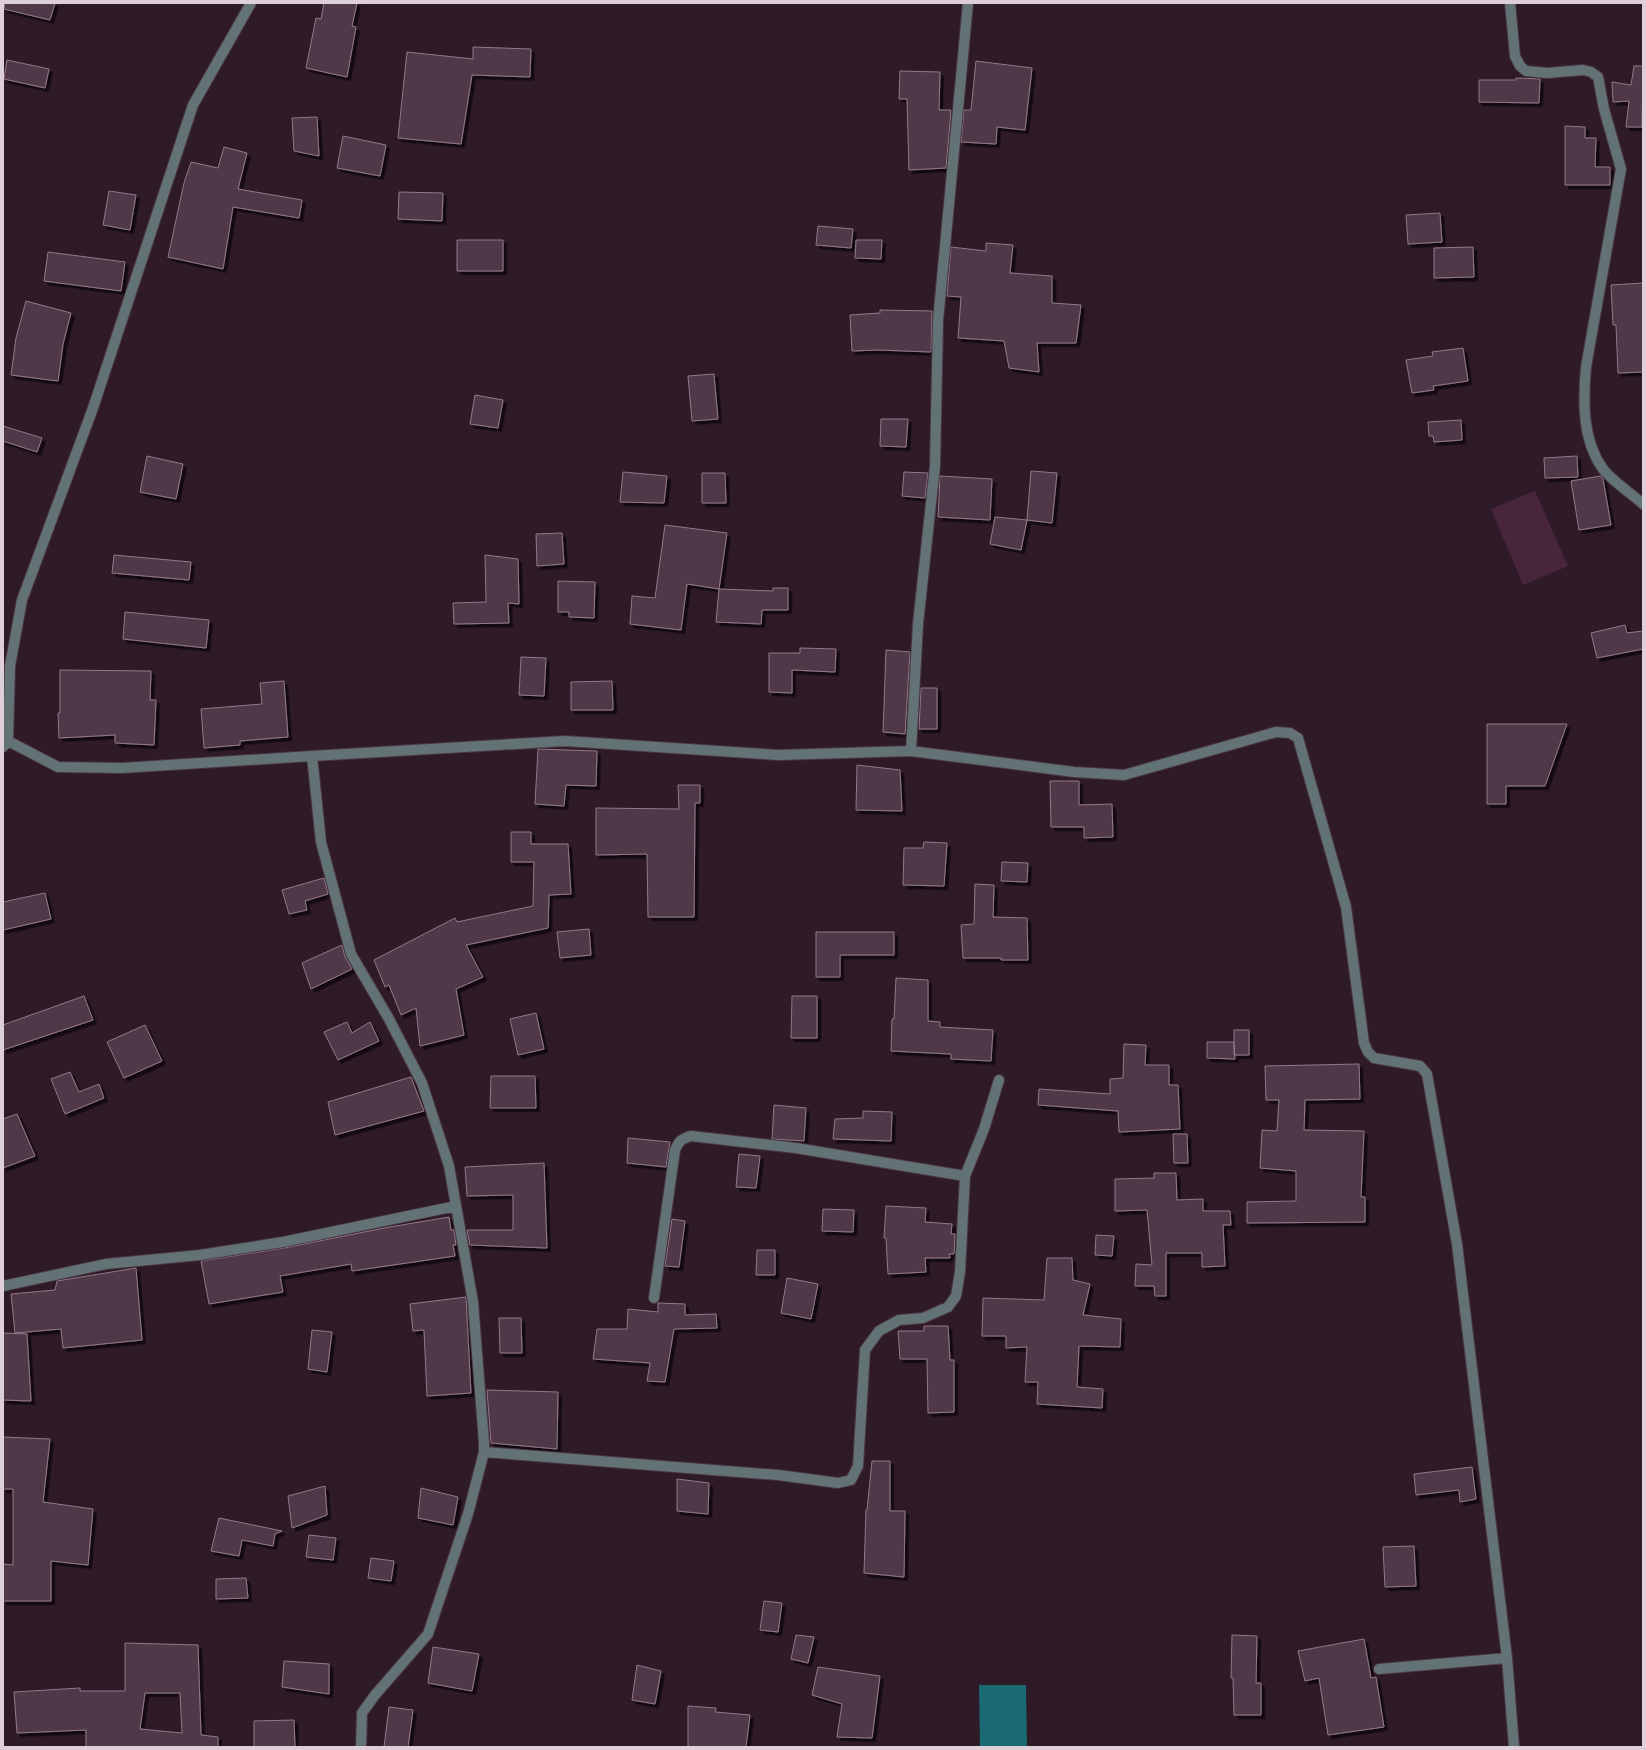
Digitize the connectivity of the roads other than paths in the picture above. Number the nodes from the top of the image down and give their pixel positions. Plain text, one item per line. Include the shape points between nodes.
1 (251, 3) edge
2 (968, 3) edge
3 (1510, 3) edge
4 (1643, 504) edge
5 (6, 744) edge
6 (911, 751) junction
7 (312, 756) junction
8 (999, 1080) dead end
9 (965, 1176) junction
10 (456, 1206) junction
11 (3, 1286) edge
12 (654, 1298) dead end
13 (484, 1452) junction
14 (1508, 1658) junction
15 (1379, 1669) dead end
16 (361, 1747) edge
17 (1514, 1747) edge

1 - 5 street via 194,105 93,408 22,600 10,666
2 - 6 street via 938,313 935,466 918,624
3 - 4 street via 1515,56 1520,66 1526,71 1547,73 1583,70 1598,77 1621,169 1586,367 1583,400 1589,440 1603,470
5 - 7 street via 58,767 122,768
6 - 7 street via 778,755 565,741
6 - 14 street via 1074,772 1124,775 1276,732 1290,733 1298,738 1346,907 1364,1043 1374,1058 1420,1066 1427,1074 1457,1244
7 - 10 street via 321,842 351,954 422,1083 449,1166
8 - 9 street via 984,1129
9 - 12 street via 796,1148 691,1136 684,1138 679,1141 675,1150
9 - 13 street via 960,1272 956,1296 948,1307 923,1318 899,1320 879,1331 865,1350 858,1466 851,1480 838,1483 763,1473
10 - 11 street via 283,1242 200,1255 106,1264
10 - 13 street via 473,1302
13 - 16 street via 468,1514 428,1634 362,1712
14 - 15 street
14 - 17 street

